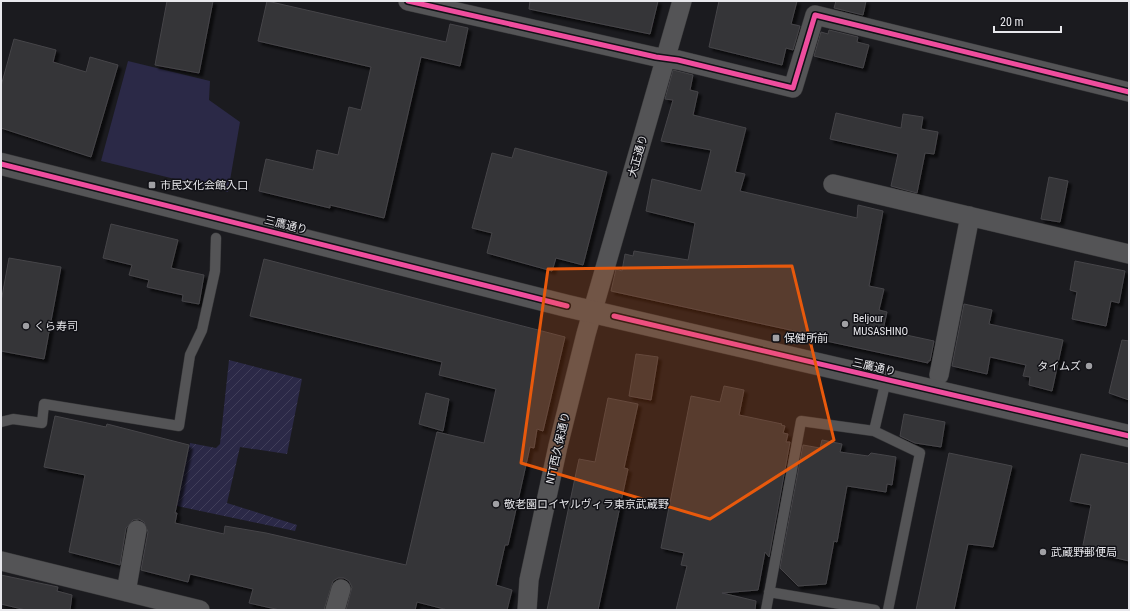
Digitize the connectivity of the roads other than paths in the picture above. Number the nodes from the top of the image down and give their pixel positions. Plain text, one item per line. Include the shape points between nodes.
1 (408, 1) edge
2 (682, 1) edge
3 (665, 59) junction
4 (1129, 92) edge
5 (1, 164) edge
6 (833, 184) dead end
7 (970, 216) junction
8 (216, 238) dead end
9 (1129, 254) edge
10 (593, 312) junction
11 (939, 375) dead end
12 (886, 380) junction
13 (1, 422) edge
14 (874, 431) junction
15 (1129, 436) edge
16 (137, 530) dead end
17 (1, 561) edge
18 (341, 589) dead end
19 (126, 592) junction
20 (769, 592) junction
21 (200, 610) edge
22 (335, 610) edge
23 (527, 610) edge
24 (766, 610) edge
25 (875, 610) edge
26 (888, 610) edge

1 - 3 street
2 - 3 street, 大正通り
3 - 4 street via 793,88 815,15
3 - 10 street, 大正通り
5 - 10 main road, 三鷹通り
6 - 7 street
7 - 9 street
7 - 11 street
8 - 13 lane via 214,271 202,330 190,355 179,426 44,404 42,423 13,419
10 - 12 main road, 三鷹通り
10 - 23 street, NTT西久保通り via 558,446 529,580
12 - 14 lane
12 - 15 main road, 三鷹通り
14 - 20 lane via 801,421
14 - 26 lane via 920,453
16 - 19 street
17 - 19 street
18 - 22 street
19 - 21 street
20 - 24 lane
20 - 25 lane

